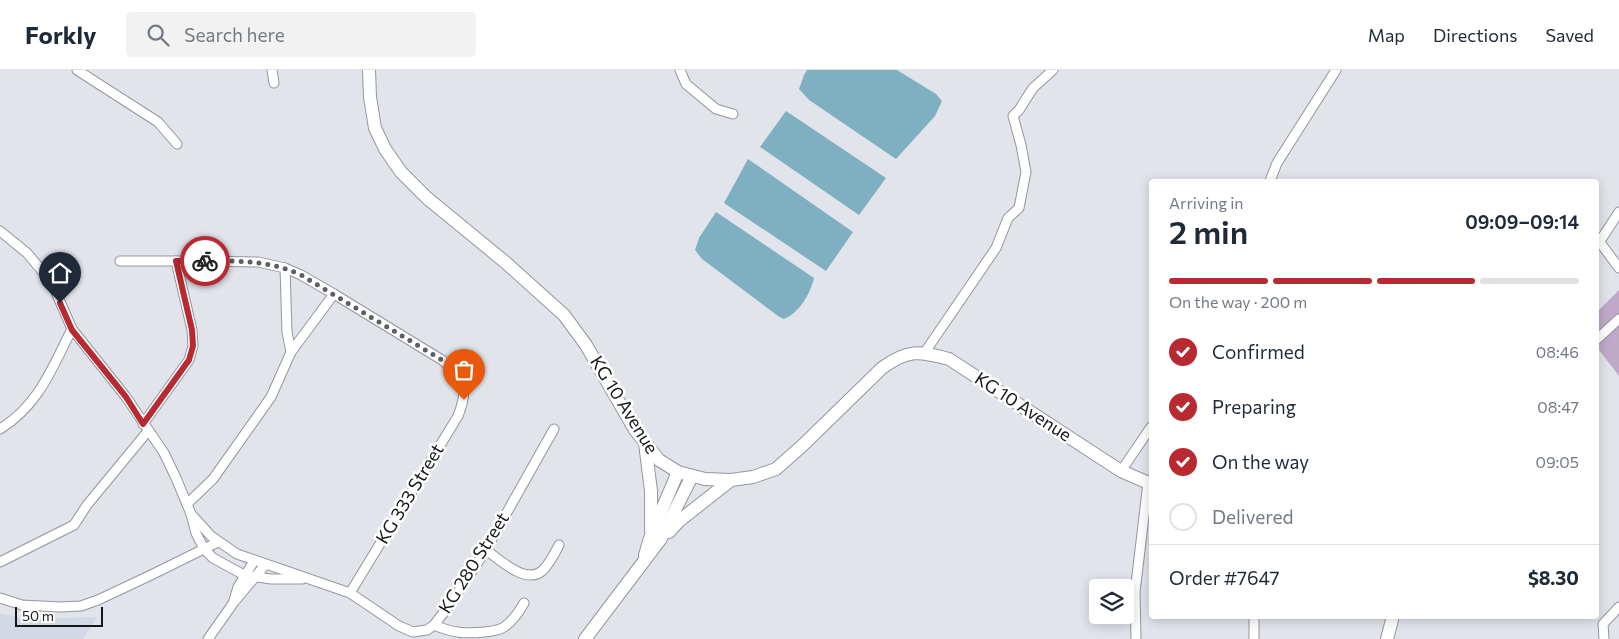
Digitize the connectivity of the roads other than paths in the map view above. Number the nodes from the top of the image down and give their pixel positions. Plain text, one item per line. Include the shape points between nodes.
1 (272, 70) edge
2 (369, 70) edge
3 (680, 70) edge
4 (1053, 70) edge
5 (1336, 70) edge
6 (82, 71) edge
7 (274, 83) dead end
8 (732, 114) dead end
9 (177, 144) dead end
10 (1271, 179) edge
11 (1619, 212) edge
12 (0, 231) edge
13 (1599, 238) edge
14 (1599, 240) edge
15 (120, 261) dead end
16 (176, 261) junction
17 (285, 268) junction
18 (1619, 268) edge
19 (334, 294) junction
20 (1619, 319) edge
21 (72, 330) junction
22 (1599, 337) edge
23 (291, 352) junction
24 (925, 352) junction
25 (145, 427) junction
26 (0, 429) edge
27 (554, 429) dead end
28 (1149, 430) edge
29 (645, 443) junction
30 (1121, 471) junction
31 (678, 472) junction
32 (692, 476) junction
33 (731, 480) junction
34 (1149, 484) edge
35 (1149, 491) edge
36 (187, 504) junction
37 (191, 514) junction
38 (656, 538) junction
39 (218, 542) junction
40 (559, 545) dead end
41 (204, 549) junction
42 (486, 550) junction
43 (254, 561) junction
44 (0, 562) edge
45 (265, 565) junction
46 (244, 575) junction
47 (255, 578) junction
48 (308, 579) junction
49 (350, 593) junction
50 (0, 598) edge
51 (234, 602) junction
52 (524, 602) dead end
53 (1619, 607) edge
54 (1254, 619) edge
55 (1392, 619) edge
56 (434, 625) junction
57 (208, 639) edge
58 (585, 639) edge
59 (1136, 639) edge
60 (1254, 639) edge
61 (1387, 639) edge
62 (1604, 639) edge

1 - 7 street
2 - 29 street, KG 10 Avenue via 375,128 401,172 564,315 586,345
3 - 8 street via 686,84 716,109
4 - 24 street via 1033,88 1012,116 1026,172 1019,208 1008,218 996,248
5 - 10 street via 1277,163
6 - 9 street via 158,122
11 - 13 street
12 - 21 street, KG 280 Street via 28,253 44,272
14 - 18 street
15 - 16 street, KG 333 Street
16 - 17 street, KG 333 Street via 258,262
16 - 25 street via 193,346 189,360
17 - 19 street, KG 333 Street
17 - 23 street via 287,332
19 - 23 street
19 - 49 street, KG 333 Street via 442,360 460,378 464,389 458,416
20 - 22 street
21 - 25 street, KG 280 Street via 126,397
21 - 26 street via 36,396 19,415
23 - 36 street via 271,397 213,479
24 - 30 street, KG 10 Avenue via 949,359
24 - 33 street, KG 10 Avenue via 895,358 882,368 776,469
25 - 36 street, KG 280 Street via 164,453
25 - 44 street via 74,526
27 - 42 street, KG 280 Street
28 - 30 street
29 - 31 street, KG 10 Avenue via 659,460
29 - 38 street
30 - 34 street, KG 10 Avenue
31 - 32 street, KG 10 Avenue
31 - 38 street
32 - 33 street, KG 10 Avenue
32 - 38 street
33 - 38 street
35 - 59 street via 1134,592
36 - 37 street, KG 280 Street
37 - 39 street, KG 280 Street
37 - 41 street, KG 280 Street
38 - 58 street via 641,565
39 - 41 street
39 - 43 street, KG 280 Street
40 - 42 street via 544,570 534,575 525,575
41 - 46 street, KG 280 Street via 213,558
41 - 50 street via 81,606 22,605
42 - 56 street, KG 280 Street
43 - 45 street, KG 280 Street
43 - 46 street
45 - 47 street
45 - 48 street, KG 280 Street
46 - 47 street, KG 280 Street
46 - 51 street
47 - 48 street, KG 280 Street
47 - 51 street
48 - 49 street, KG 280 Street
49 - 56 street, KG 280 Street via 413,632 427,630
51 - 57 street
52 - 56 street via 510,622 495,630 468,634
53 - 62 street via 1603,624
54 - 60 street
55 - 61 street

